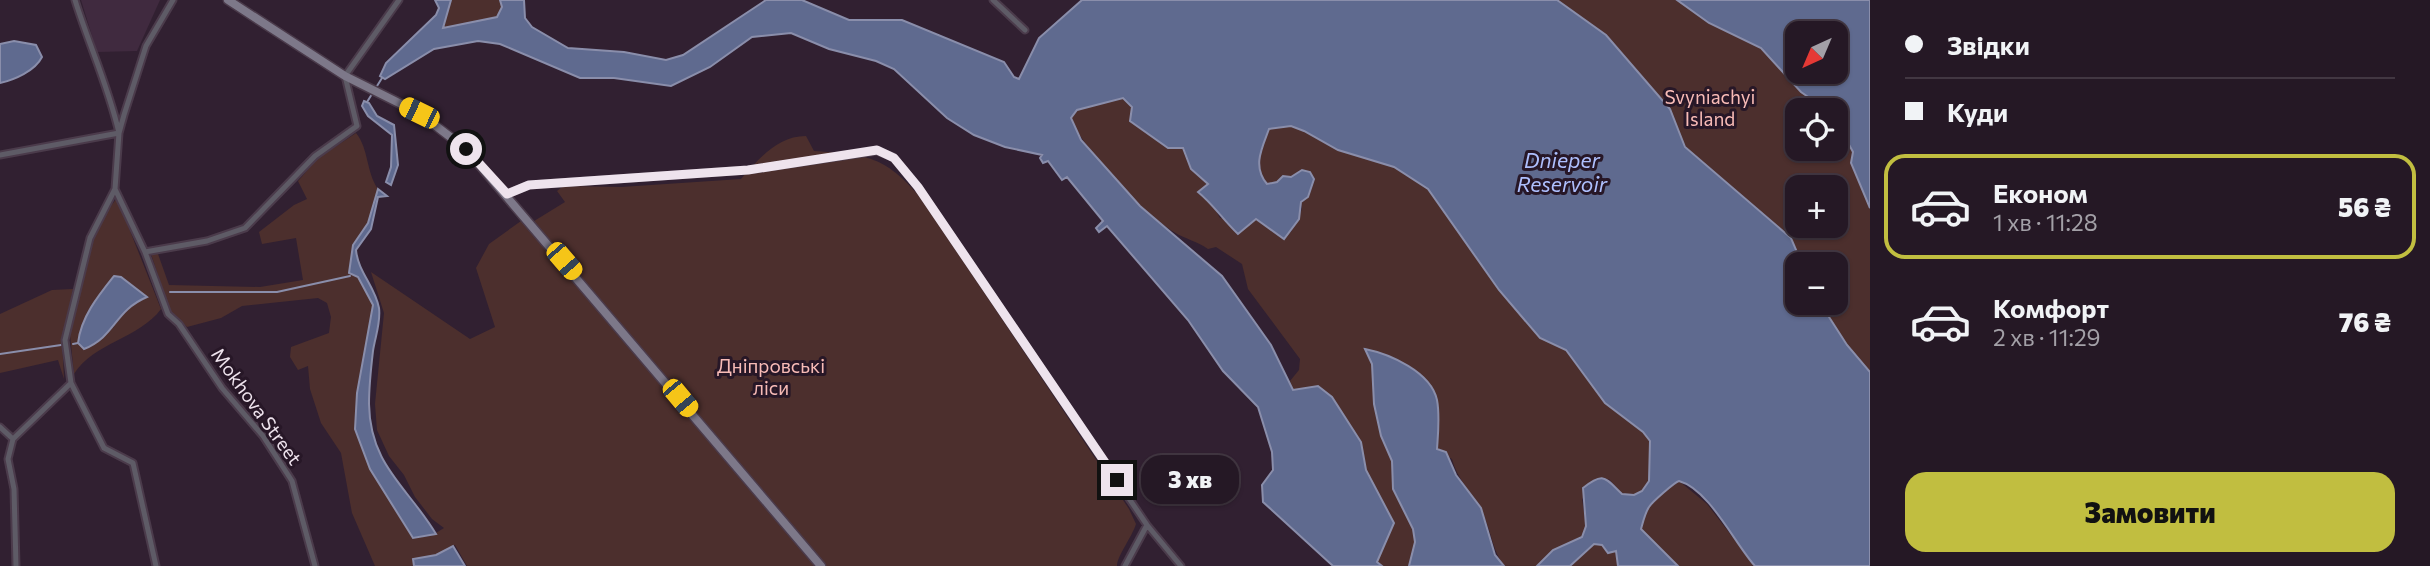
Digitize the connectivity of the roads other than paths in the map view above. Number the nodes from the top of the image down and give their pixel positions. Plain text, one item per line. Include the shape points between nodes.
1 (75, 0) edge
2 (173, 0) edge
3 (229, 0) edge
4 (399, 0) edge
5 (993, 0) edge
6 (1025, 30) dead end
7 (345, 76) junction
8 (119, 133) junction
9 (0, 155) edge
10 (115, 188) junction
11 (507, 194) junction
12 (145, 252) junction
13 (71, 383) junction
14 (0, 427) edge
15 (13, 439) junction
16 (1147, 526) junction
17 (1183, 565) edge
18 (16, 566) edge
19 (156, 566) edge
20 (315, 566) edge
21 (821, 566) edge
22 (1125, 566) edge

1 - 8 street
2 - 8 street via 146,46
3 - 7 main road
4 - 7 street
5 - 6 street
7 - 11 main road via 419,113 455,138
7 - 12 street via 356,127 315,156 245,228 217,239
8 - 9 street
8 - 10 street
10 - 12 street, Mokhova Street
10 - 13 street via 90,238 65,340
11 - 16 street via 529,185 748,170 860,151 877,150 894,158
11 - 21 main road
12 - 20 street, Mokhova Street via 168,314 263,436 292,481
13 - 15 street
13 - 19 street via 104,448 133,463
14 - 15 street
15 - 18 street via 8,459 14,489
16 - 17 street
16 - 22 street

